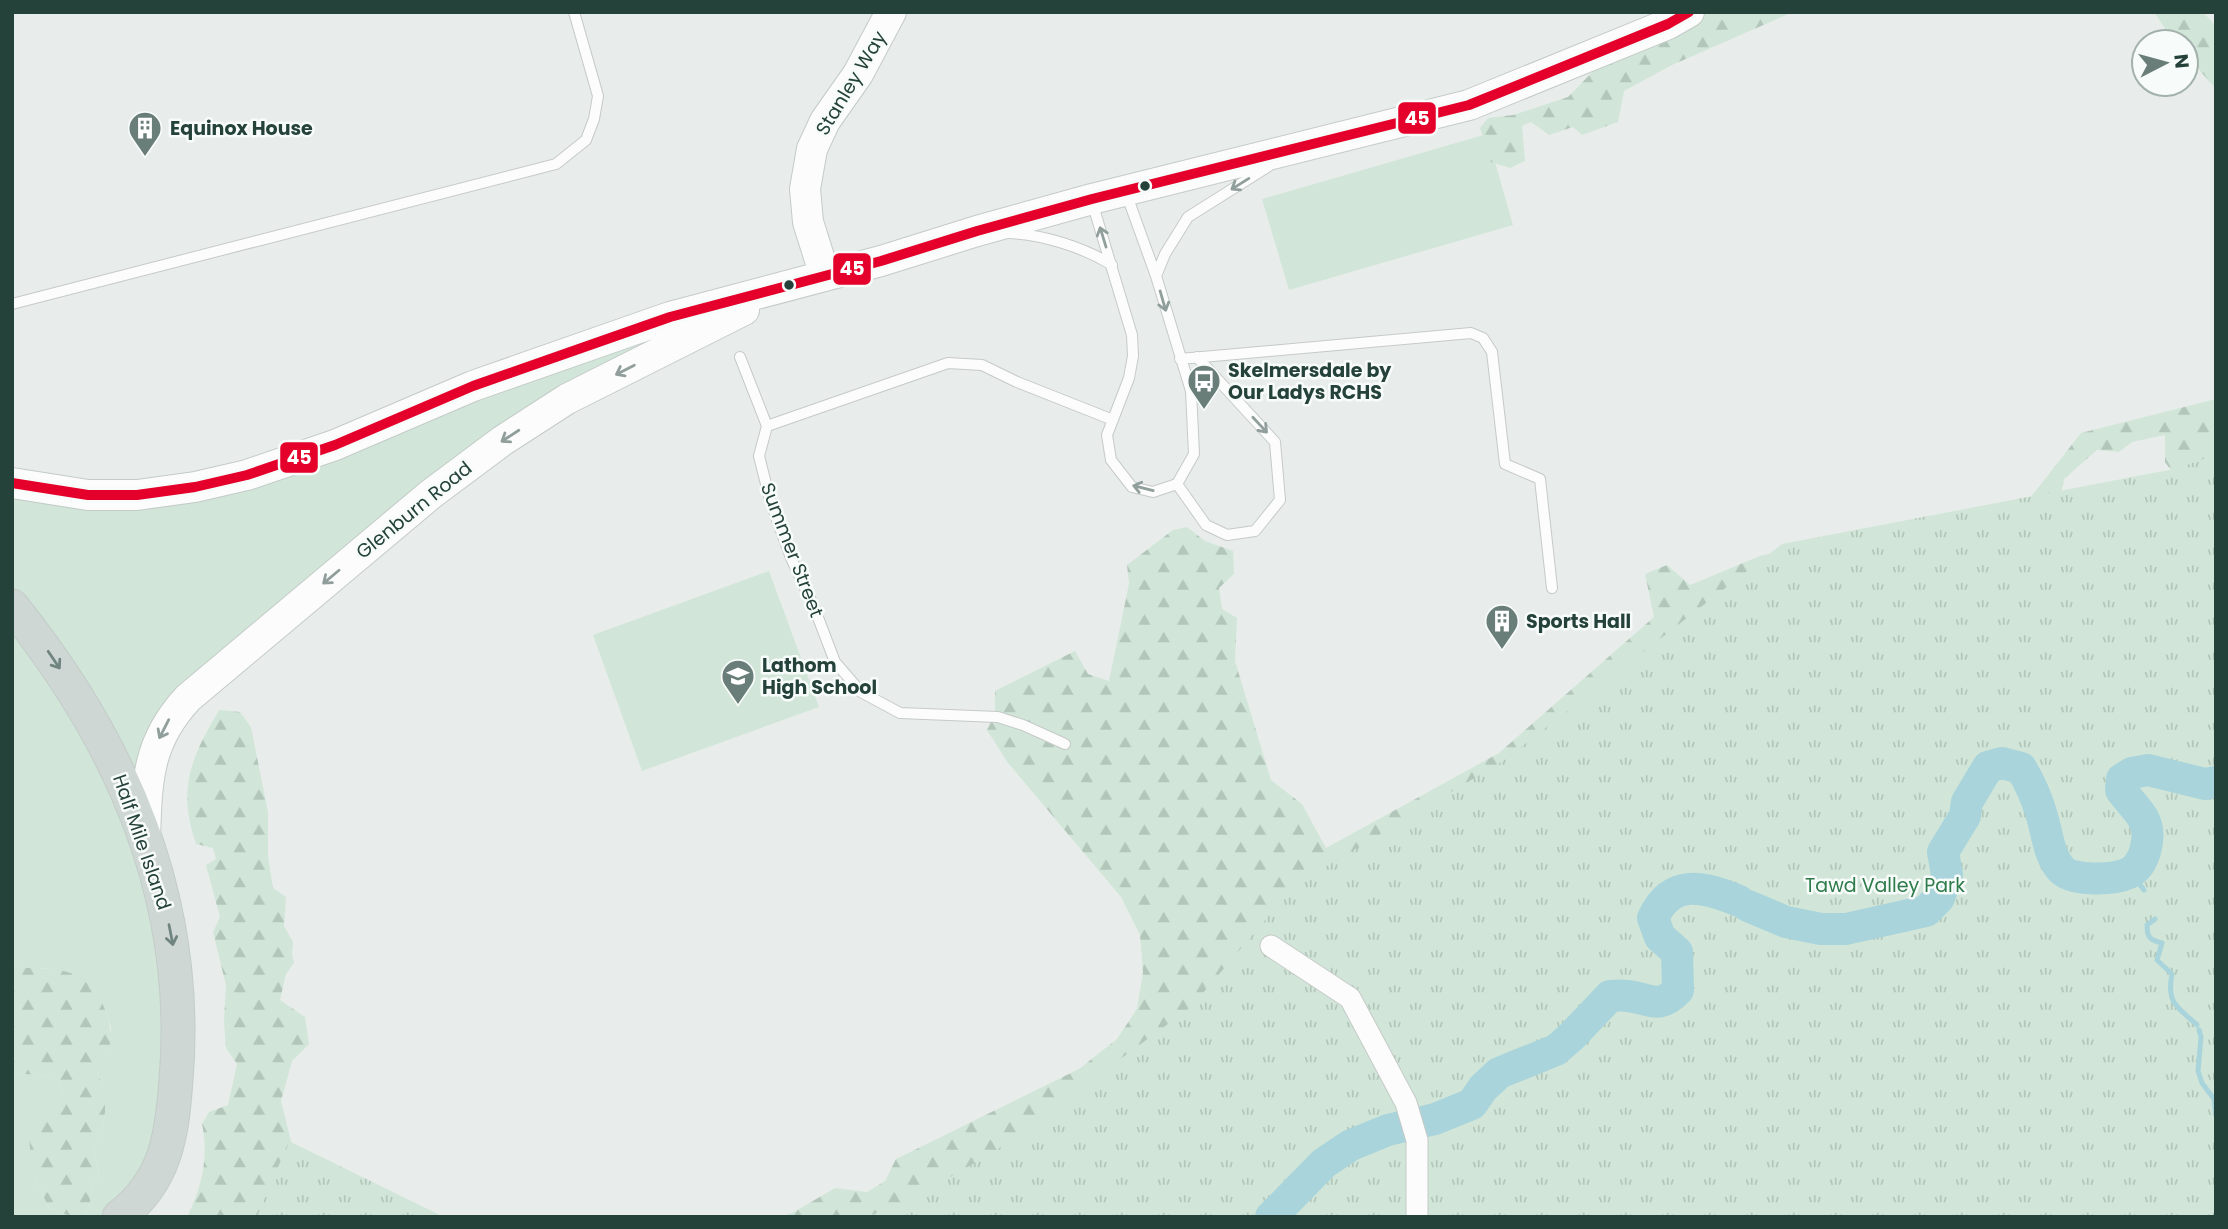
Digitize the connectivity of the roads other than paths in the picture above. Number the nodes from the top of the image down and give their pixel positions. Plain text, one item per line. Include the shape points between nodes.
1 (575, 12) edge
2 (891, 12) edge
3 (1689, 12) edge
4 (1298, 147) junction
5 (1125, 191) junction
6 (1092, 199) junction
7 (977, 231) junction
8 (1112, 265) junction
9 (1156, 276) junction
10 (811, 280) junction
11 (12, 304) edge
12 (740, 356) dead end
13 (1197, 358) junction
14 (1180, 359) junction
15 (1113, 420) junction
16 (767, 426) junction
17 (12, 483) edge
18 (1177, 484) junction
19 (1552, 588) dead end
20 (12, 606) edge
21 (1065, 744) dead end
22 (145, 839) junction
23 (1271, 946) dead end
24 (157, 1175) junction
25 (119, 1217) edge
26 (139, 1217) edge
27 (1418, 1217) edge

1 - 11 lane via 598,96 586,140 556,164
2 - 10 street, Stanley Way via 812,149 805,189
3 - 4 street, Glenburn Road via 1469,105
4 - 5 street, Glenburn Road
4 -> 9 lane via 1188,217
5 - 6 street, Glenburn Road
5 - 9 lane
6 - 7 street, Glenburn Road
8 -> 6 lane
7 - 8 lane via 1053,241
7 - 10 street, Glenburn Road
8 - 15 lane via 1132,335 1133,356
9 -> 14 lane
10 - 17 street, Glenburn Road via 670,317 575,349 247,475 137,495 88,495
10 -> 22 street, Glenburn Road via 567,399 502,440 430,494 222,668 180,706 161,734 152,759
12 - 16 lane
13 - 14 lane
13 -> 18 lane via 1275,442 1280,500 1255,531 1227,535 1206,524
13 - 19 lane via 1471,333 1483,338 1492,352 1505,464 1539,479
14 - 18 lane via 1191,391 1194,454
15 - 16 lane via 982,365 948,363
18 -> 15 lane via 1153,492 1132,487 1111,460 1107,435
16 - 21 lane, Summer Street via 759,456 770,500 835,662 861,692 900,713 998,717
20 -> 22 main road, Half Mile Island via 82,703 117,767
22 -> 24 main road, Half Mile Island via 175,953 179,1007 174,1114
23 - 27 street via 1350,998 1406,1103 1417,1140
24 - 25 main road, Half Mile Island
24 - 26 main road

